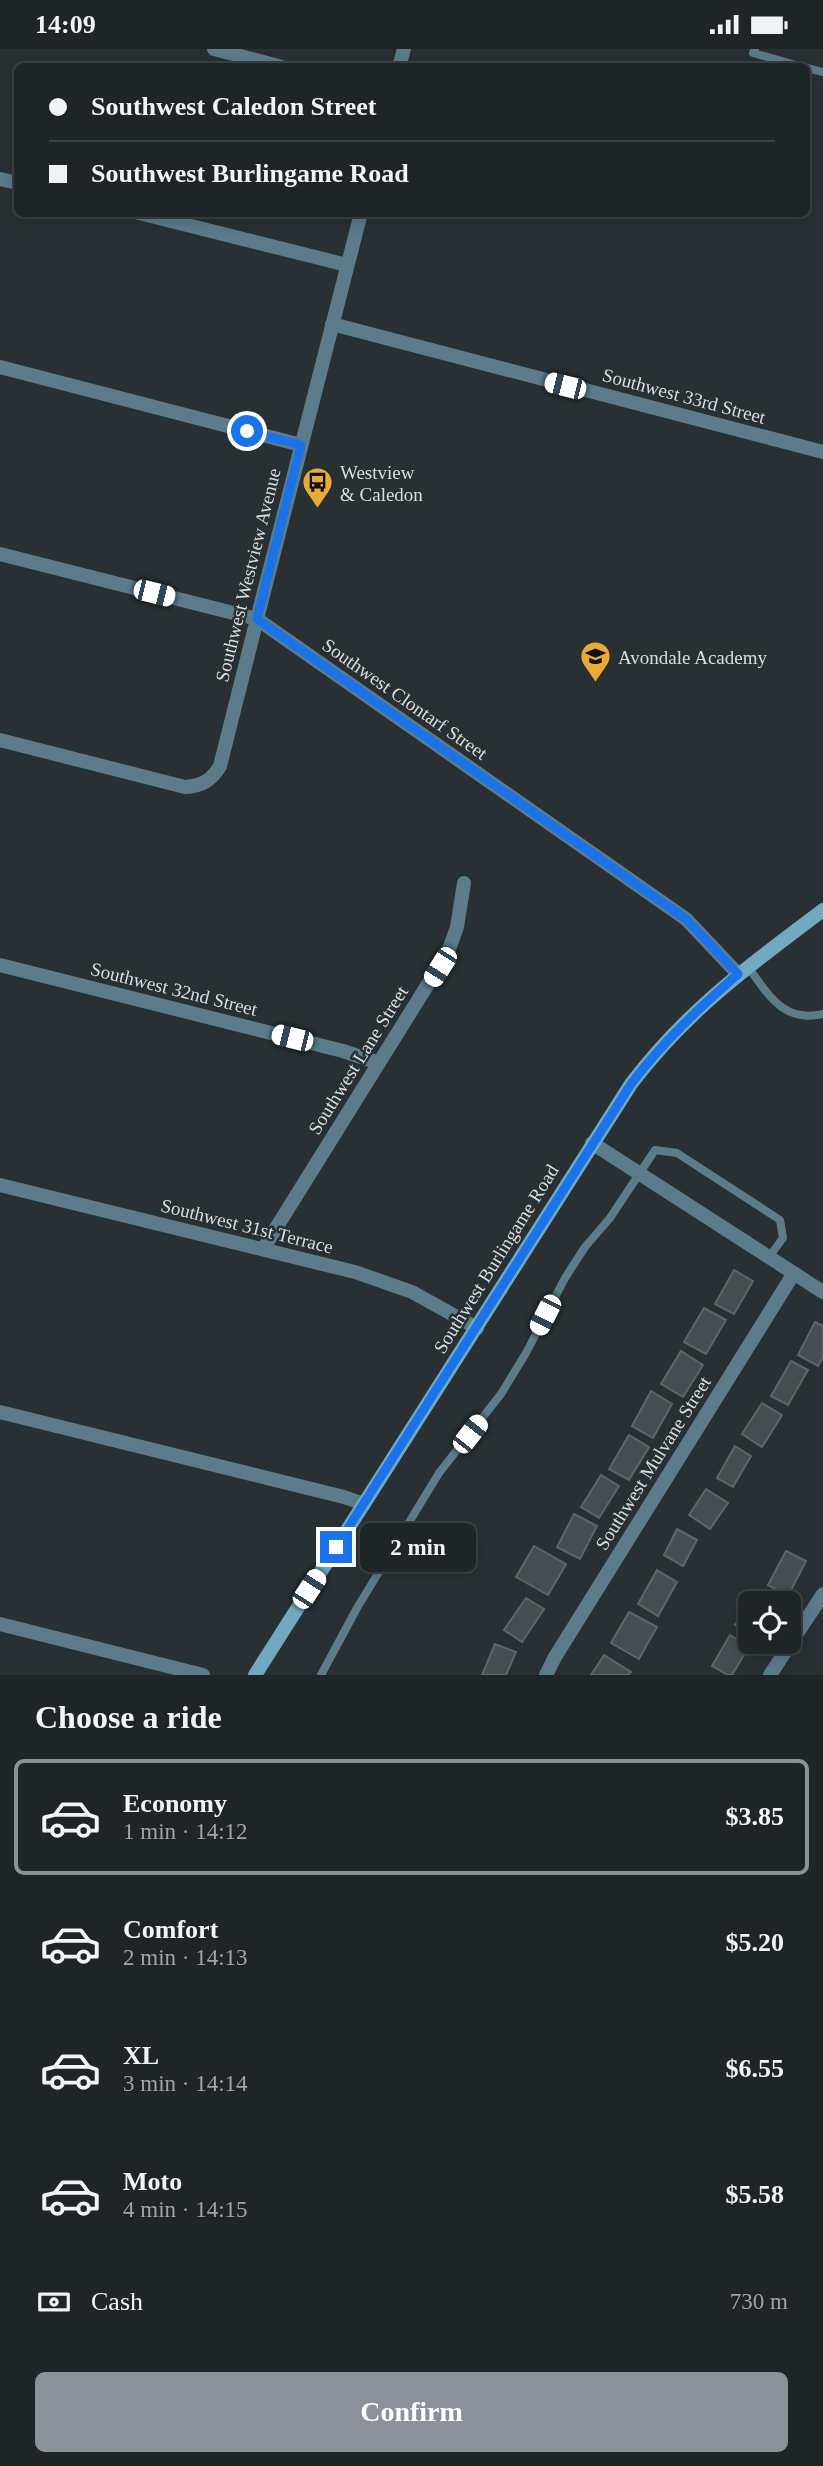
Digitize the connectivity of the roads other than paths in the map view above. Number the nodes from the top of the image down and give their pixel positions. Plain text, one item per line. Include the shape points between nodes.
1 (214, 49) edge
2 (755, 49) edge
3 (267, 63) edge
4 (790, 63) edge
5 (155, 217) edge
6 (360, 217) edge
7 (347, 265) junction
8 (332, 324) junction
9 (0, 367) edge
10 (301, 445) junction
11 (823, 452) edge
12 (0, 554) edge
13 (257, 619) junction
14 (0, 740) edge
15 (464, 883) dead end
16 (823, 910) edge
17 (0, 965) edge
18 (743, 970) junction
19 (823, 1014) edge
20 (379, 1063) junction
21 (592, 1143) junction
22 (639, 1174) junction
23 (0, 1185) edge
24 (263, 1249) junction
25 (769, 1257) junction
26 (794, 1273) junction
27 (823, 1292) edge
28 (477, 1328) junction
29 (0, 1412) edge
30 (364, 1504) junction
31 (823, 1594) edge
32 (0, 1623) edge
33 (203, 1675) edge
34 (255, 1675) edge
35 (321, 1675) edge
36 (546, 1675) edge
37 (770, 1675) edge

1 - 3 street
2 - 4 lane via 754,53
5 - 7 street
6 - 7 street, Southwest Westview Avenue
7 - 8 street, Southwest Westview Avenue
8 - 10 street, Southwest Westview Avenue
8 - 11 street, Southwest 33rd Street
9 - 10 street
10 - 13 street, Southwest Westview Avenue
12 - 13 street, Southwest Clontarf Street
13 - 14 street, Southwest Westview Avenue via 220,766 209,781 186,787
13 - 18 street, Southwest Clontarf Street via 686,919
15 - 20 street, Southwest Lane Street via 448,952
16 - 18 main road, Southwest Burlingame Road
17 - 20 street, Southwest 32nd Street
18 - 19 lane via 777,1005 808,1017
18 - 21 main road, Southwest Burlingame Road via 696,1010 649,1060
20 - 24 street, Southwest Lane Street
21 - 22 street
21 - 28 main road, Southwest Burlingame Road
22 - 25 street
22 - 25 lane via 655,1150 677,1153 780,1220 783,1238
22 - 35 lane via 584,1247 501,1394 439,1473
23 - 24 street, Southwest 31st Terrace
24 - 28 street, Southwest 31st Terrace via 389,1283
25 - 26 street
26 - 27 street
26 - 36 street, Southwest Mulvane Street
28 - 30 main road, Southwest Burlingame Road
29 - 30 street
30 - 34 main road, Southwest Burlingame Road
31 - 37 street
32 - 33 street

